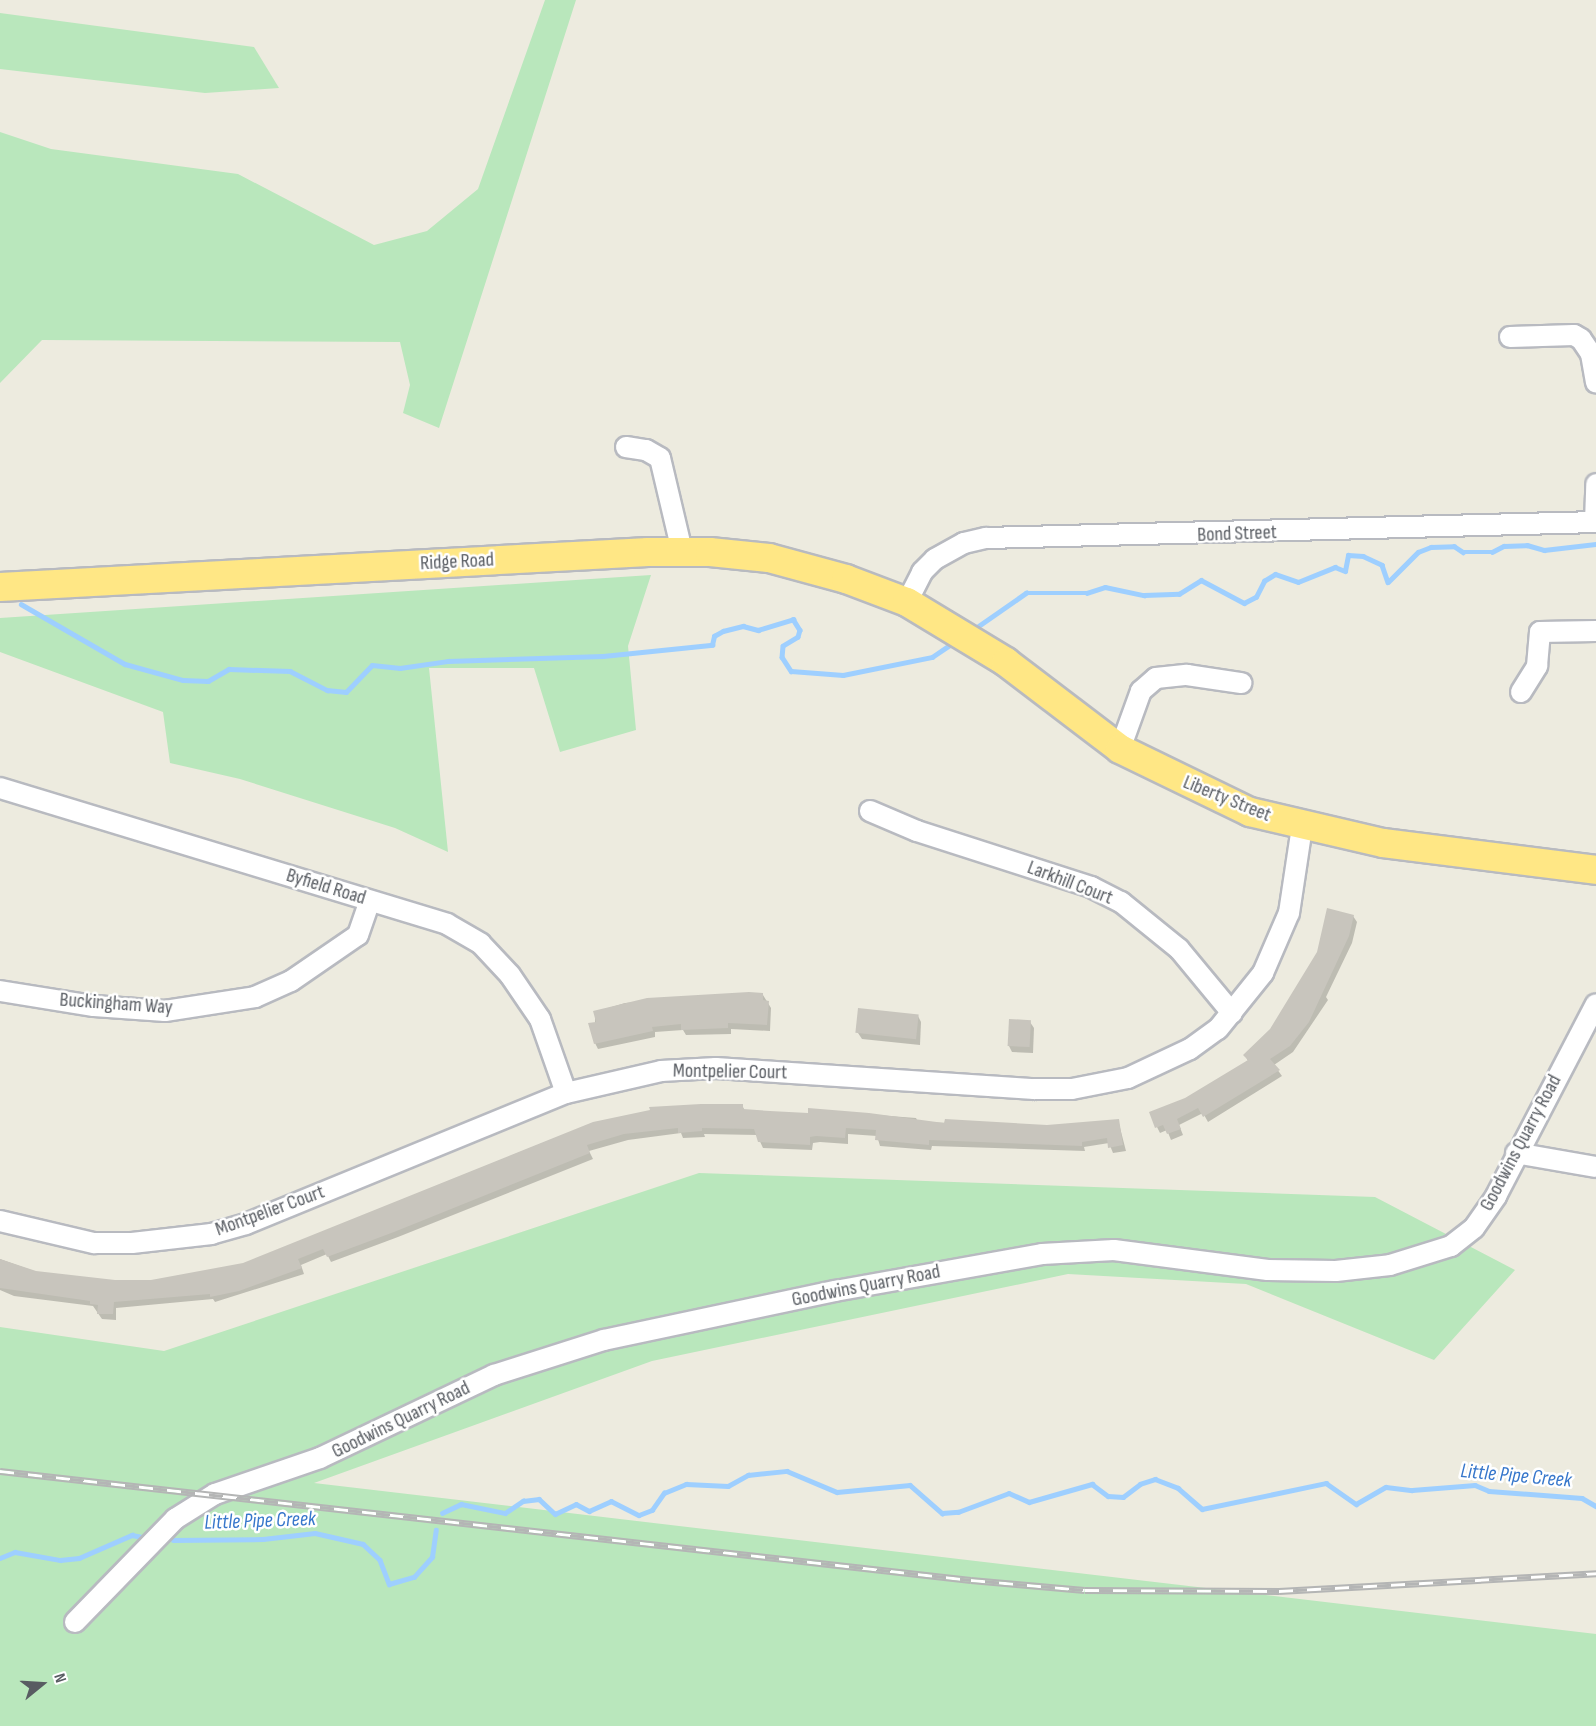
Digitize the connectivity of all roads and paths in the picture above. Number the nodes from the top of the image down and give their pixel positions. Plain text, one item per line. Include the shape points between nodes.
1 (1510, 337) dead end
2 (1596, 383) edge
3 (626, 447) dead end
4 (1596, 484) edge
5 (1596, 522) edge
6 (682, 552) junction
7 (0, 587) edge
8 (907, 602) junction
9 (1596, 631) edge
10 (1241, 683) dead end
11 (1521, 692) dead end
12 (1120, 749) junction
13 (0, 788) edge
14 (870, 811) dead end
15 (1302, 827) junction
16 (1596, 870) edge
17 (370, 901) junction
18 (0, 991) edge
19 (1596, 1004) edge
20 (1232, 1013) junction
21 (1590, 1025) edge
22 (566, 1093) junction
23 (1516, 1154) junction
24 (1596, 1167) edge
25 (0, 1221) edge
26 (75, 1622) dead end

1 - 2 street via 1581,339 1591,354
3 - 6 street via 646,450 660,458
4 - 5 street
5 - 8 street, Bond Street via 986,538 964,543 935,559 922,572
6 - 7 highway, Ridge Road
6 - 8 highway, Ridge Road via 738,554 803,566
8 - 12 highway, Liberty Street via 1006,662
9 - 11 street via 1540,632 1537,666
10 - 12 street via 1187,675 1156,678 1141,691
12 - 15 highway, Liberty Street via 1210,795
13 - 17 street, Byfield Road
14 - 20 street, Larkhill Court via 917,831 1081,884 1121,902 1179,949
15 - 16 highway, Liberty Street via 1383,843
15 - 20 street, Montpelier Court via 1295,890 1284,929 1263,973
17 - 18 street, Buckingham Way via 358,935 291,981 255,997 165,1011 94,1006
17 - 22 street, Byfield Road via 447,924 481,944 510,975 540,1019
19 - 21 street, Goodwins Quarry Road
20 - 22 street, Montpelier Court via 1200,1042 1157,1067 1128,1078 1072,1089 716,1068 661,1071
21 - 23 street, Goodwins Quarry Road
22 - 25 street, Montpelier Court via 246,1224 211,1234 94,1243
23 - 24 street
23 - 26 street, Goodwins Quarry Road via 1496,1196 1465,1238 1425,1256 1390,1264 1336,1271 1268,1270 1114,1250 1042,1254 825,1293 604,1340 530,1362 494,1375 321,1458 215,1494 176,1519

